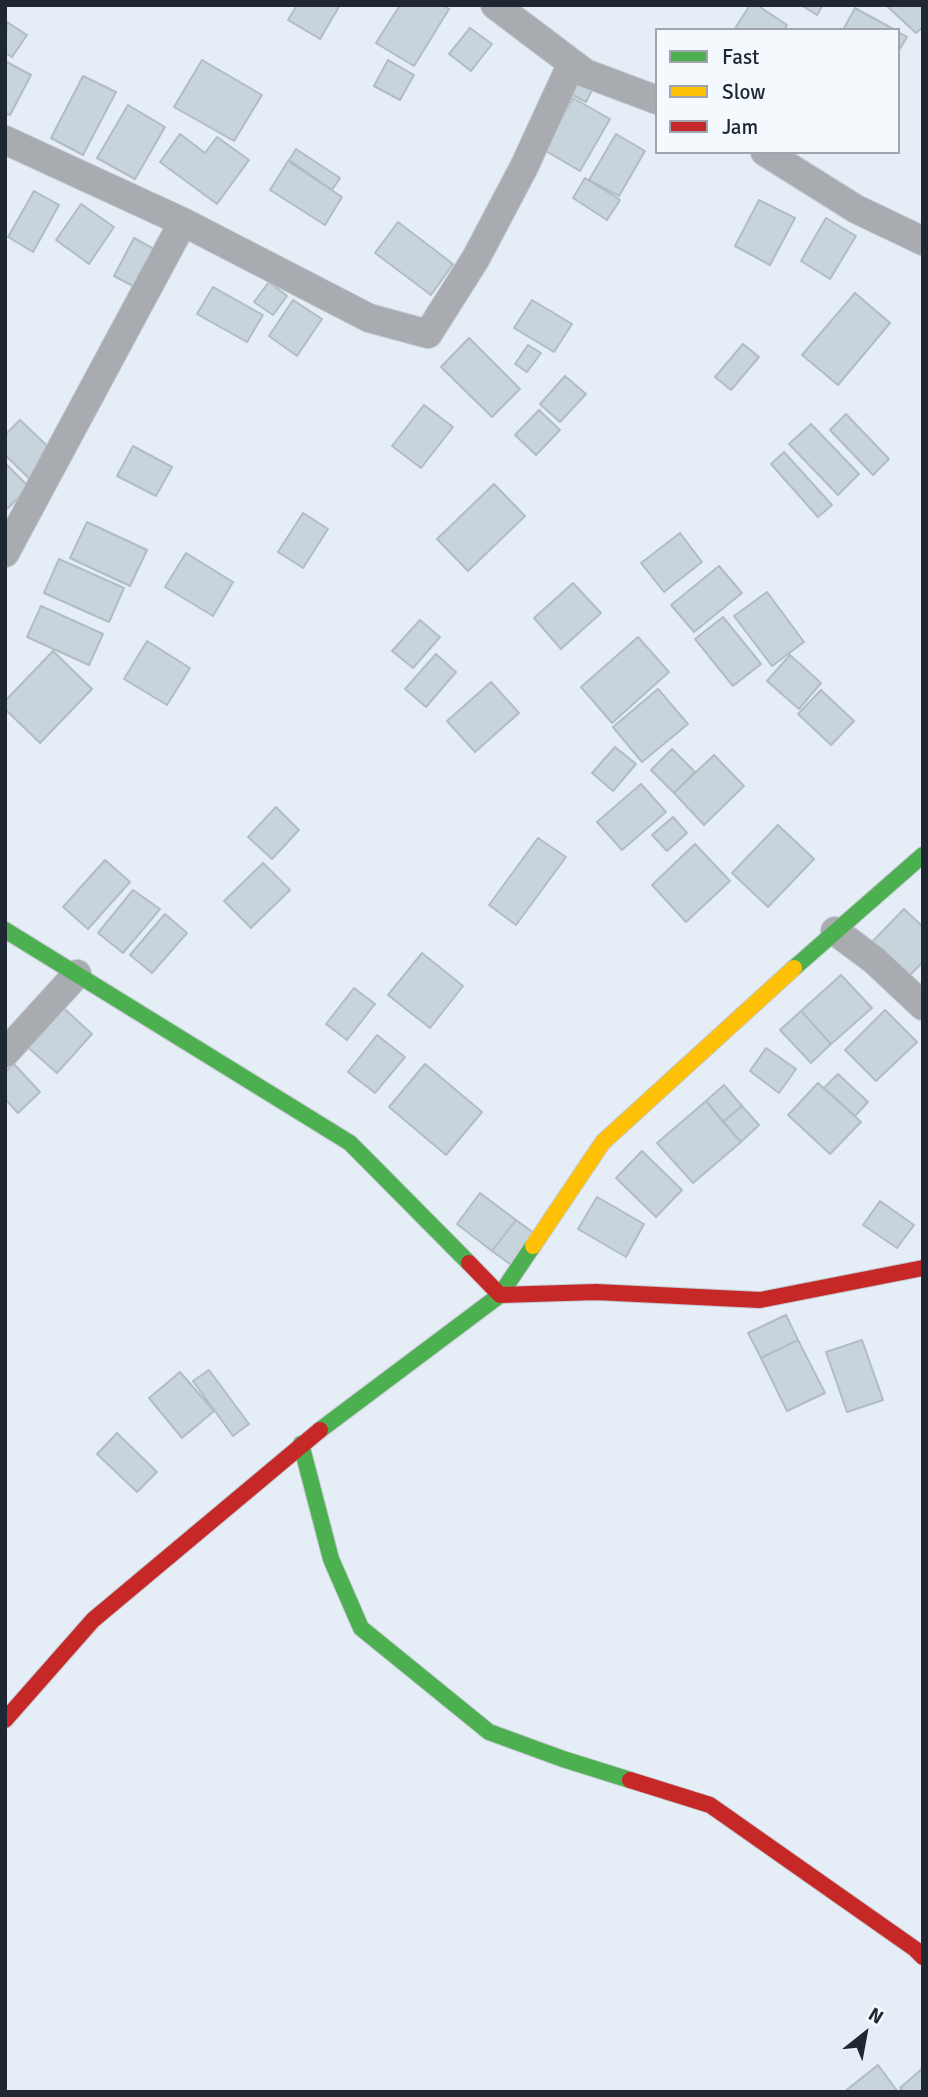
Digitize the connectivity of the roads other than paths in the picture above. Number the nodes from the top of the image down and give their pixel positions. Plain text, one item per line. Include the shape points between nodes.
1 (495, 5) edge
2 (572, 63) junction
3 (655, 99) edge
4 (5, 140) edge
5 (768, 154) edge
6 (183, 222) junction
7 (923, 241) edge
8 (5, 552) edge
9 (923, 855) edge
10 (5, 930) edge
11 (835, 932) junction
12 (77, 974) junction
13 (923, 1006) edge
14 (5, 1053) edge
15 (923, 1268) edge
16 (500, 1295) junction
17 (301, 1444) junction
18 (5, 1720) edge
19 (923, 1957) edge

1 - 2 street
2 - 3 street via 585,73
2 - 6 street via 476,258 428,334 369,318
4 - 6 street
5 - 7 street via 856,209
6 - 8 street
9 - 11 street
10 - 12 street
11 - 13 street via 874,960
11 - 16 street via 603,1142
12 - 14 street
12 - 16 street via 351,1143
15 - 16 street via 760,1300 596,1292
16 - 17 street
17 - 18 street via 93,1620
17 - 19 street via 331,1559 362,1628 489,1732 710,1805

